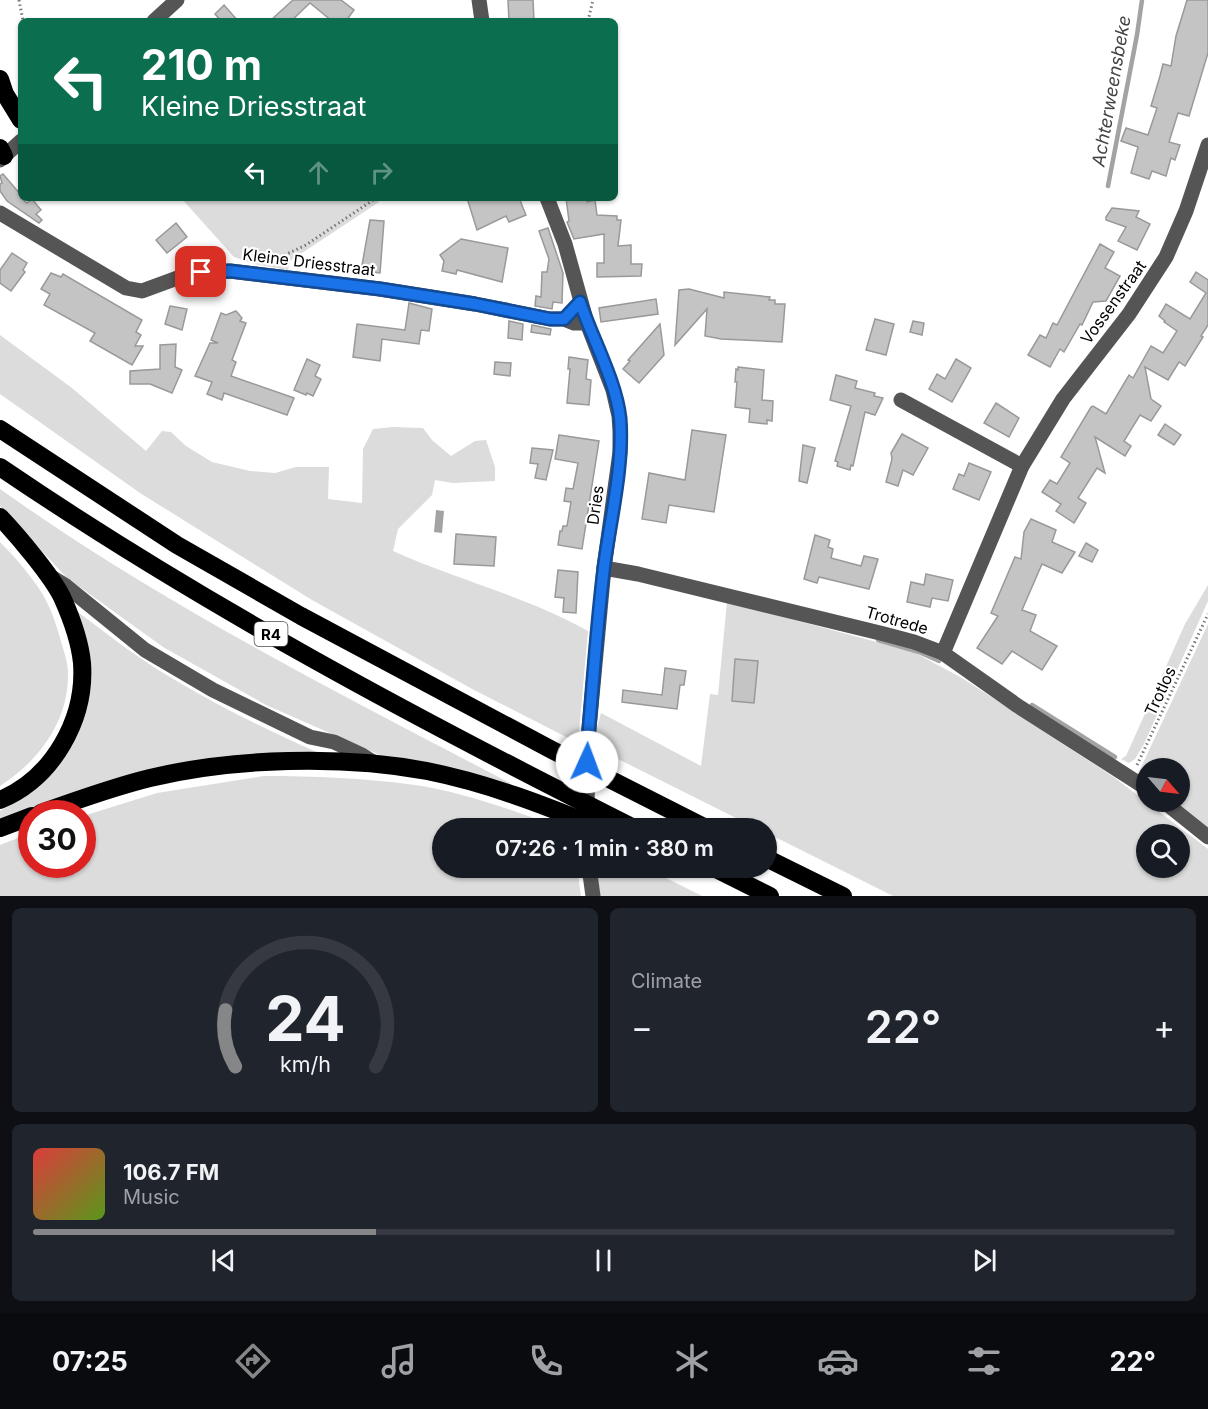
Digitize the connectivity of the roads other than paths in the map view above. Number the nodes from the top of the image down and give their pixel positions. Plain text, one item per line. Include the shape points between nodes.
1 (177, 0) edge
2 (479, 0) edge
3 (157, 18) edge
4 (482, 18) edge
5 (0, 79) edge
6 (18, 115) edge
7 (18, 143) edge
8 (1208, 145) edge
9 (1, 155) edge
10 (548, 201) edge
11 (0, 213) edge
12 (580, 302) junction
13 (564, 319) junction
14 (587, 323) junction
15 (901, 400) dead end
16 (0, 429) edge
17 (1022, 466) junction
18 (0, 467) edge
19 (0, 517) edge
20 (604, 568) junction
21 (48, 575) junction
22 (943, 653) junction
23 (377, 764) junction
24 (1136, 781) edge
25 (0, 800) edge
26 (81, 800) edge
27 (1177, 812) edge
28 (576, 818) edge
29 (587, 818) edge
30 (615, 818) edge
31 (686, 818) edge
32 (18, 821) edge
33 (0, 828) edge
34 (1208, 837) edge
35 (777, 863) edge
36 (591, 878) edge
37 (734, 878) edge
38 (593, 896) edge
39 (770, 896) edge
40 (843, 896) edge

1 - 3 street
2 - 4 street
5 - 6 highway
7 - 9 street
8 - 17 street, Vossenstraat via 1166,257 1129,314 1063,399
10 - 12 street, Dries via 565,244
11 - 13 street, Kleine Driesstraat via 134,291 201,272 230,271 380,289
12 - 13 street
12 - 14 street, Dries
13 - 14 street, Kleine Driesstraat via 574,324
14 - 20 street, Dries via 619,416 620,452
15 - 17 street
16 - 31 highway, R4 via 177,545 301,616
17 - 22 street, Vossenstraat
18 - 30 highway, R4 via 228,609 408,711
19 - 21 highway
20 - 22 street, Trotrede via 884,634
20 - 29 street, Dries via 588,740
21 - 23 street via 145,650 213,690 309,737 334,742
21 - 25 highway via 61,596 78,641 82,663 77,711 57,755 35,777
22 - 24 street, Trotrede
23 - 26 highway via 255,763 205,768 150,778
23 - 28 highway via 487,786
27 - 34 street
32 - 33 highway
35 - 40 highway
36 - 38 street
37 - 39 highway

